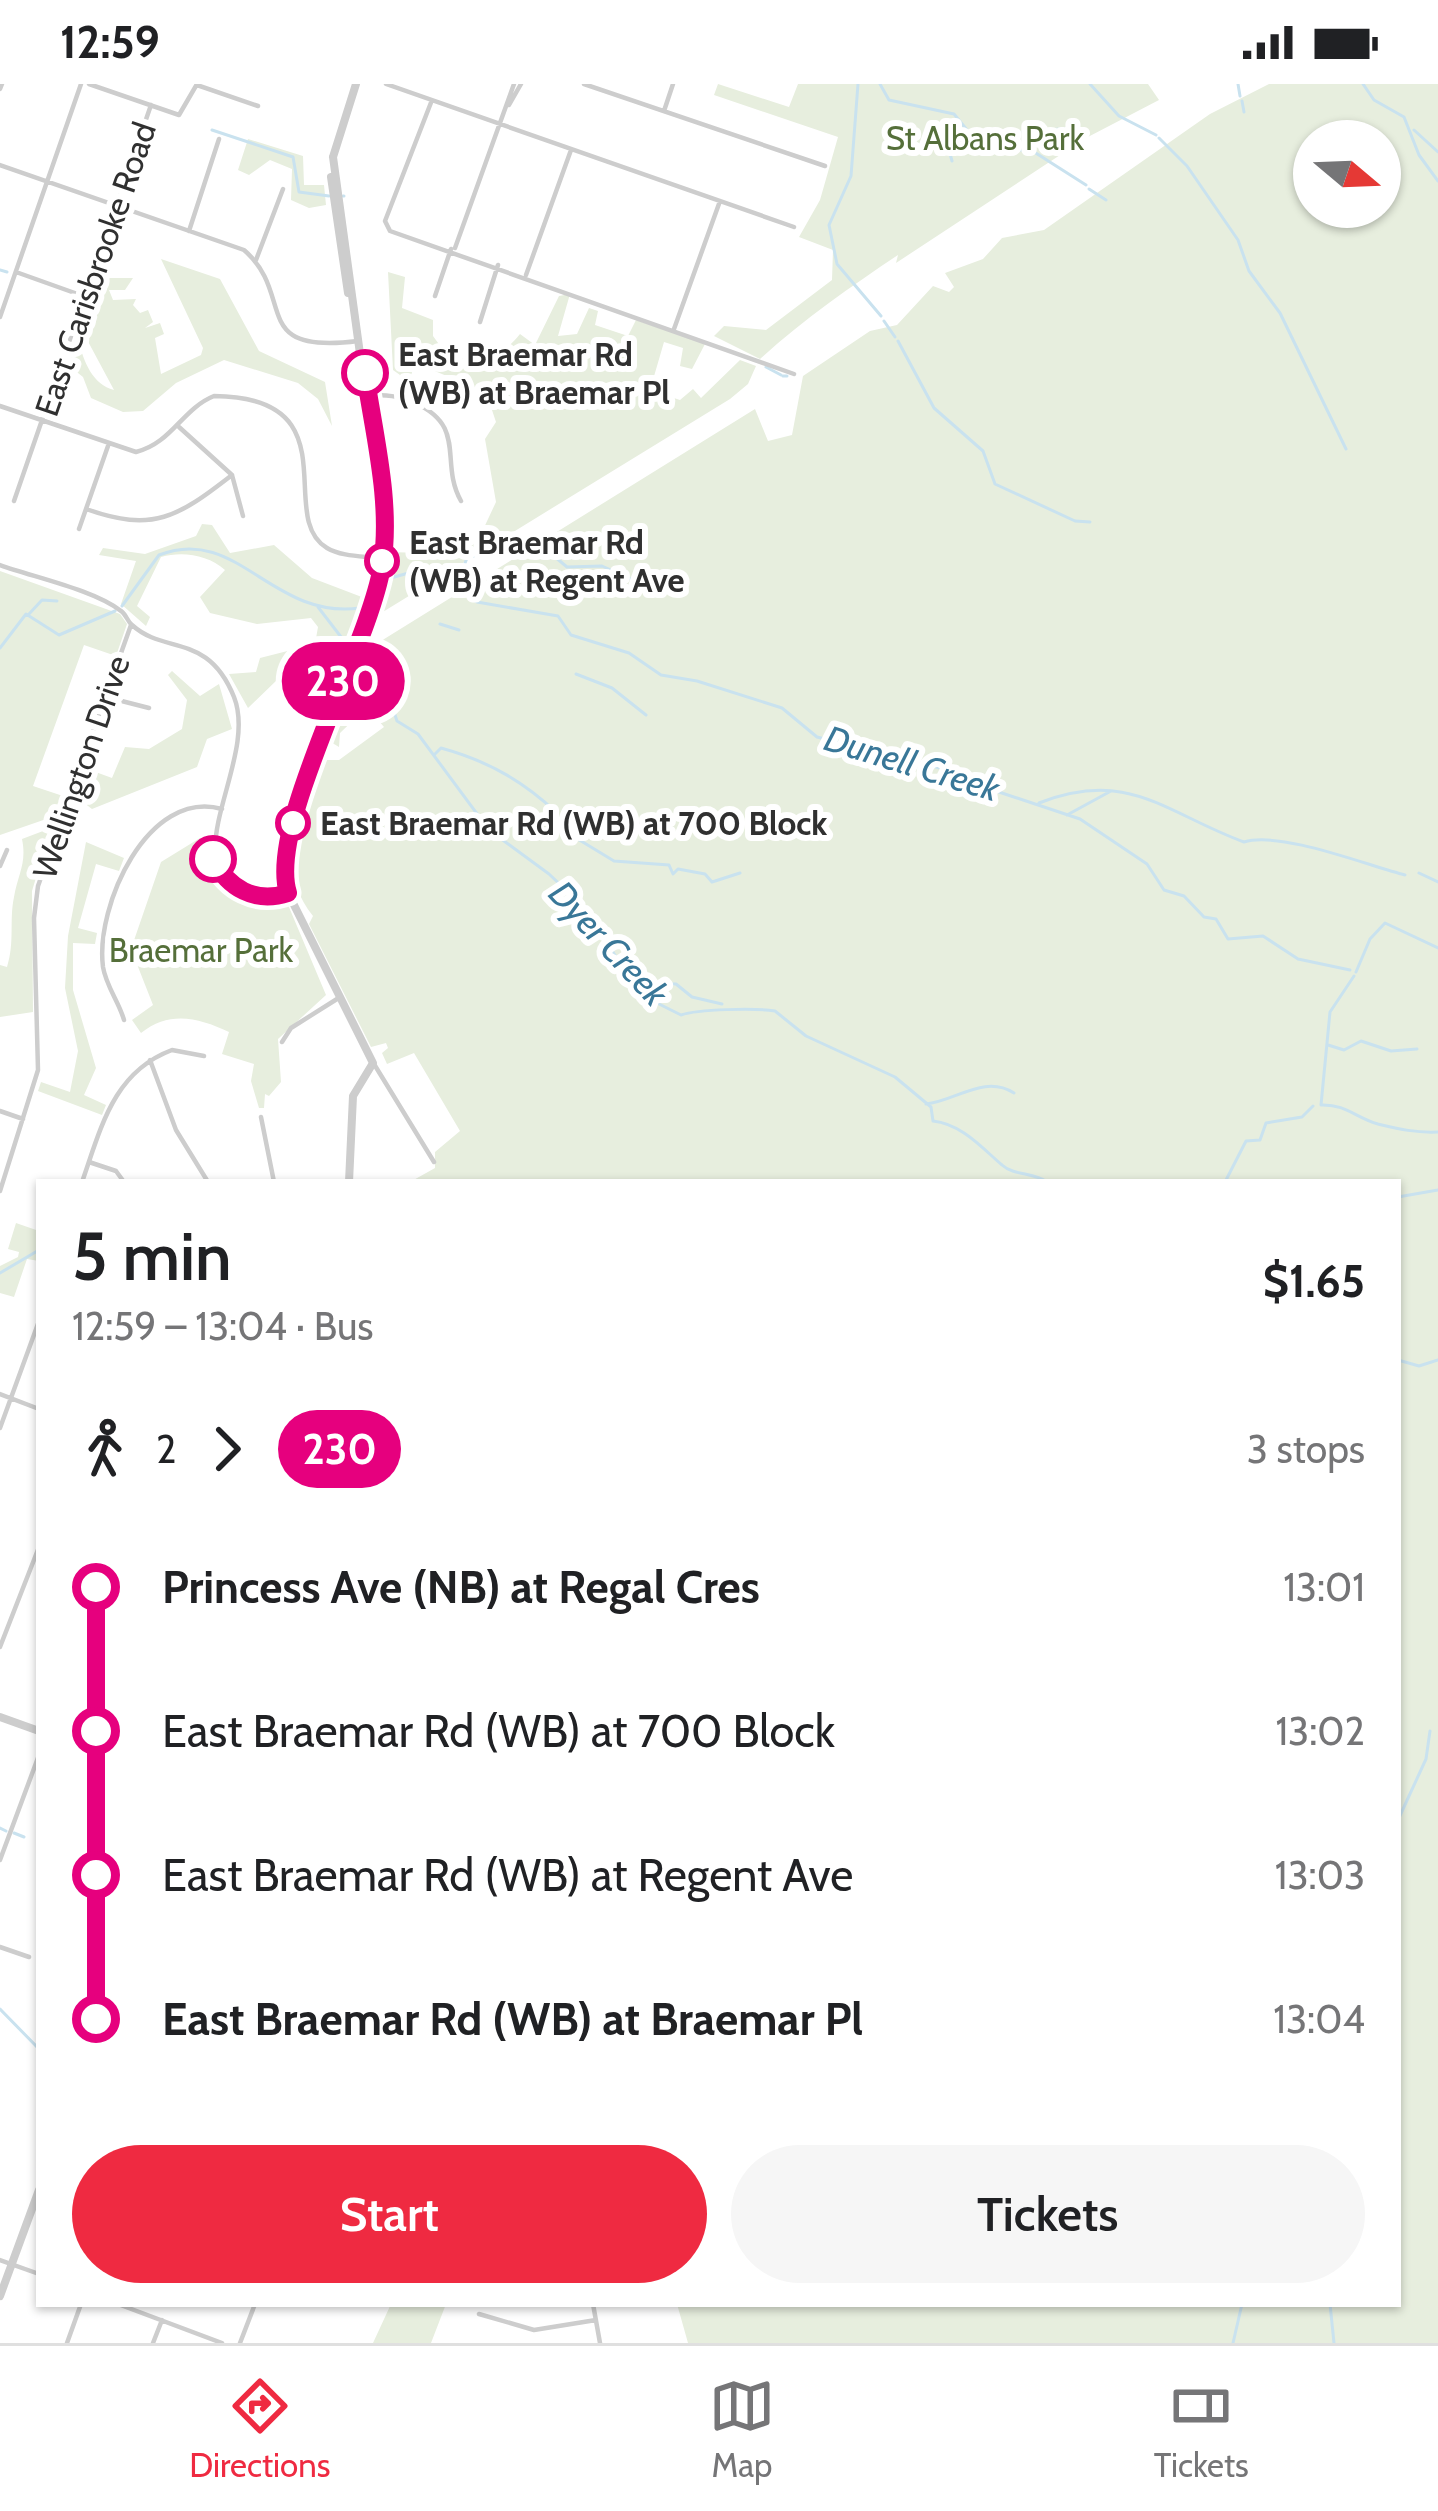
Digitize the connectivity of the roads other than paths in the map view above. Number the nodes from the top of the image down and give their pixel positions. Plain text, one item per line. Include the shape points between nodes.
1 (85, 84) edge
2 (197, 84) edge
3 (356, 84) edge
4 (386, 84) edge
5 (518, 84) edge
6 (584, 84) edge
7 (673, 84) edge
8 (432, 100) junction
9 (151, 105) junction
10 (258, 106) dead end
11 (664, 110) junction
12 (501, 120) junction
13 (219, 139) dead end
14 (572, 149) junction
15 (0, 164) edge
16 (825, 166) dead end
17 (47, 182) junction
18 (283, 189) dead end
19 (720, 201) junction
20 (118, 207) junction
21 (794, 227) dead end
22 (189, 231) junction
23 (453, 250) junction
24 (256, 260) junction
25 (498, 265) junction
26 (16, 272) junction
27 (526, 275) junction
28 (435, 296) dead end
29 (86, 297) junction
30 (0, 317) edge
31 (480, 322) dead end
32 (674, 329) junction
33 (360, 336) junction
34 (794, 374) dead end
35 (368, 397) junction
36 (0, 406) edge
37 (42, 422) junction
38 (178, 426) junction
39 (456, 428) dead end
40 (448, 431) junction
41 (108, 446) junction
42 (232, 475) junction
43 (14, 501) dead end
44 (461, 501) dead end
45 (86, 509) junction
46 (243, 517) dead end
47 (79, 529) dead end
48 (382, 559) junction
49 (0, 566) edge
50 (131, 625) junction
51 (106, 697) junction
52 (149, 709) dead end
53 (222, 809) junction
54 (7, 850) dead end
55 (0, 866) edge
56 (288, 893) junction
57 (337, 999) junction
58 (124, 1020) dead end
59 (282, 1042) dead end
60 (204, 1056) dead end
61 (150, 1060) junction
62 (373, 1063) junction
63 (0, 1111) edge
64 (261, 1117) dead end
65 (25, 1120) junction
66 (89, 1162) junction
67 (434, 1162) dead end
68 (83, 1179) edge
69 (122, 1179) edge
70 (206, 1179) edge
71 (273, 1179) edge
72 (349, 1179) edge
73 (0, 1191) edge
74 (36, 1329) edge
75 (0, 1394) edge
76 (11, 1398) junction
77 (36, 1407) edge
78 (0, 1428) edge
79 (36, 1555) edge
80 (0, 1647) edge
81 (0, 1717) edge
82 (36, 1730) edge
83 (36, 1763) edge
84 (0, 1860) edge
85 (0, 1947) edge
86 (29, 1958) dead end
87 (36, 2198) edge
88 (0, 2260) edge
89 (12, 2264) junction
90 (36, 2274) edge
91 (0, 2296) edge
92 (80, 2307) edge
93 (126, 2307) edge
94 (254, 2307) edge
95 (594, 2307) edge
96 (479, 2314) dead end
97 (162, 2320) junction
98 (596, 2320) junction
99 (67, 2343) edge
100 (153, 2343) edge
101 (222, 2343) edge
102 (240, 2343) edge
103 (600, 2343) edge

1 - 9 street
1 - 17 street
2 - 9 street, East Carisbrooke Road via 182,113
2 - 10 street
3 - 33 street via 333,157
4 - 8 street
5 - 12 street
6 - 11 street
7 - 11 street
8 - 12 street
8 - 23 street via 386,226
9 - 20 street, East Carisbrooke Road
11 - 16 street
12 - 14 street
12 - 23 street
13 - 22 street
14 - 19 street
14 - 27 street
15 - 17 street
17 - 20 street
17 - 26 street
18 - 24 street
19 - 21 street
19 - 32 street
20 - 22 street
20 - 29 street, East Carisbrooke Road
22 - 24 street
23 - 25 street
23 - 28 street
24 - 33 street via 279,321 295,337 320,344
25 - 27 street
25 - 31 street
26 - 29 street
26 - 30 street
27 - 32 street
29 - 37 street, East Carisbrooke Road
32 - 34 street
33 - 35 street
35 - 40 street via 414,403
35 - 48 street via 384,512
36 - 37 street
37 - 41 street
37 - 43 street, East Carisbrooke Road
38 - 41 street via 151,448
38 - 42 street
38 - 48 street via 214,396 286,417 299,435 320,542
39 - 40 street
40 - 44 street
41 - 45 street
42 - 45 street via 182,511 142,523
42 - 46 street
45 - 47 street
48 - 56 street via 287,841
49 - 50 street via 112,606
50 - 51 street, Wellington Drive
50 - 53 street via 200,654 233,694 240,748
51 - 52 street
51 - 65 street, Wellington Drive via 38,886 38,1070
53 - 56 street via 212,840 222,875 261,897
53 - 58 street via 193,805 152,829 134,851 103,953
54 - 55 street
56 - 57 street
57 - 59 street
57 - 62 street
60 - 61 street via 182,1049
61 - 66 street via 119,1089
61 - 70 street via 176,1130
62 - 67 street
62 - 72 street via 353,1096
63 - 65 street
64 - 71 street
65 - 73 street, Wellington Drive
66 - 68 street
66 - 69 street
74 - 76 street
75 - 76 street
76 - 77 street
76 - 78 street
79 - 80 street
81 - 82 street
83 - 84 street
85 - 86 street
87 - 89 street
88 - 89 street
89 - 90 street
89 - 91 street
92 - 99 street
93 - 97 street
94 - 102 street
95 - 98 street
96 - 98 street via 534,2330
97 - 100 street
97 - 101 street
98 - 103 street

